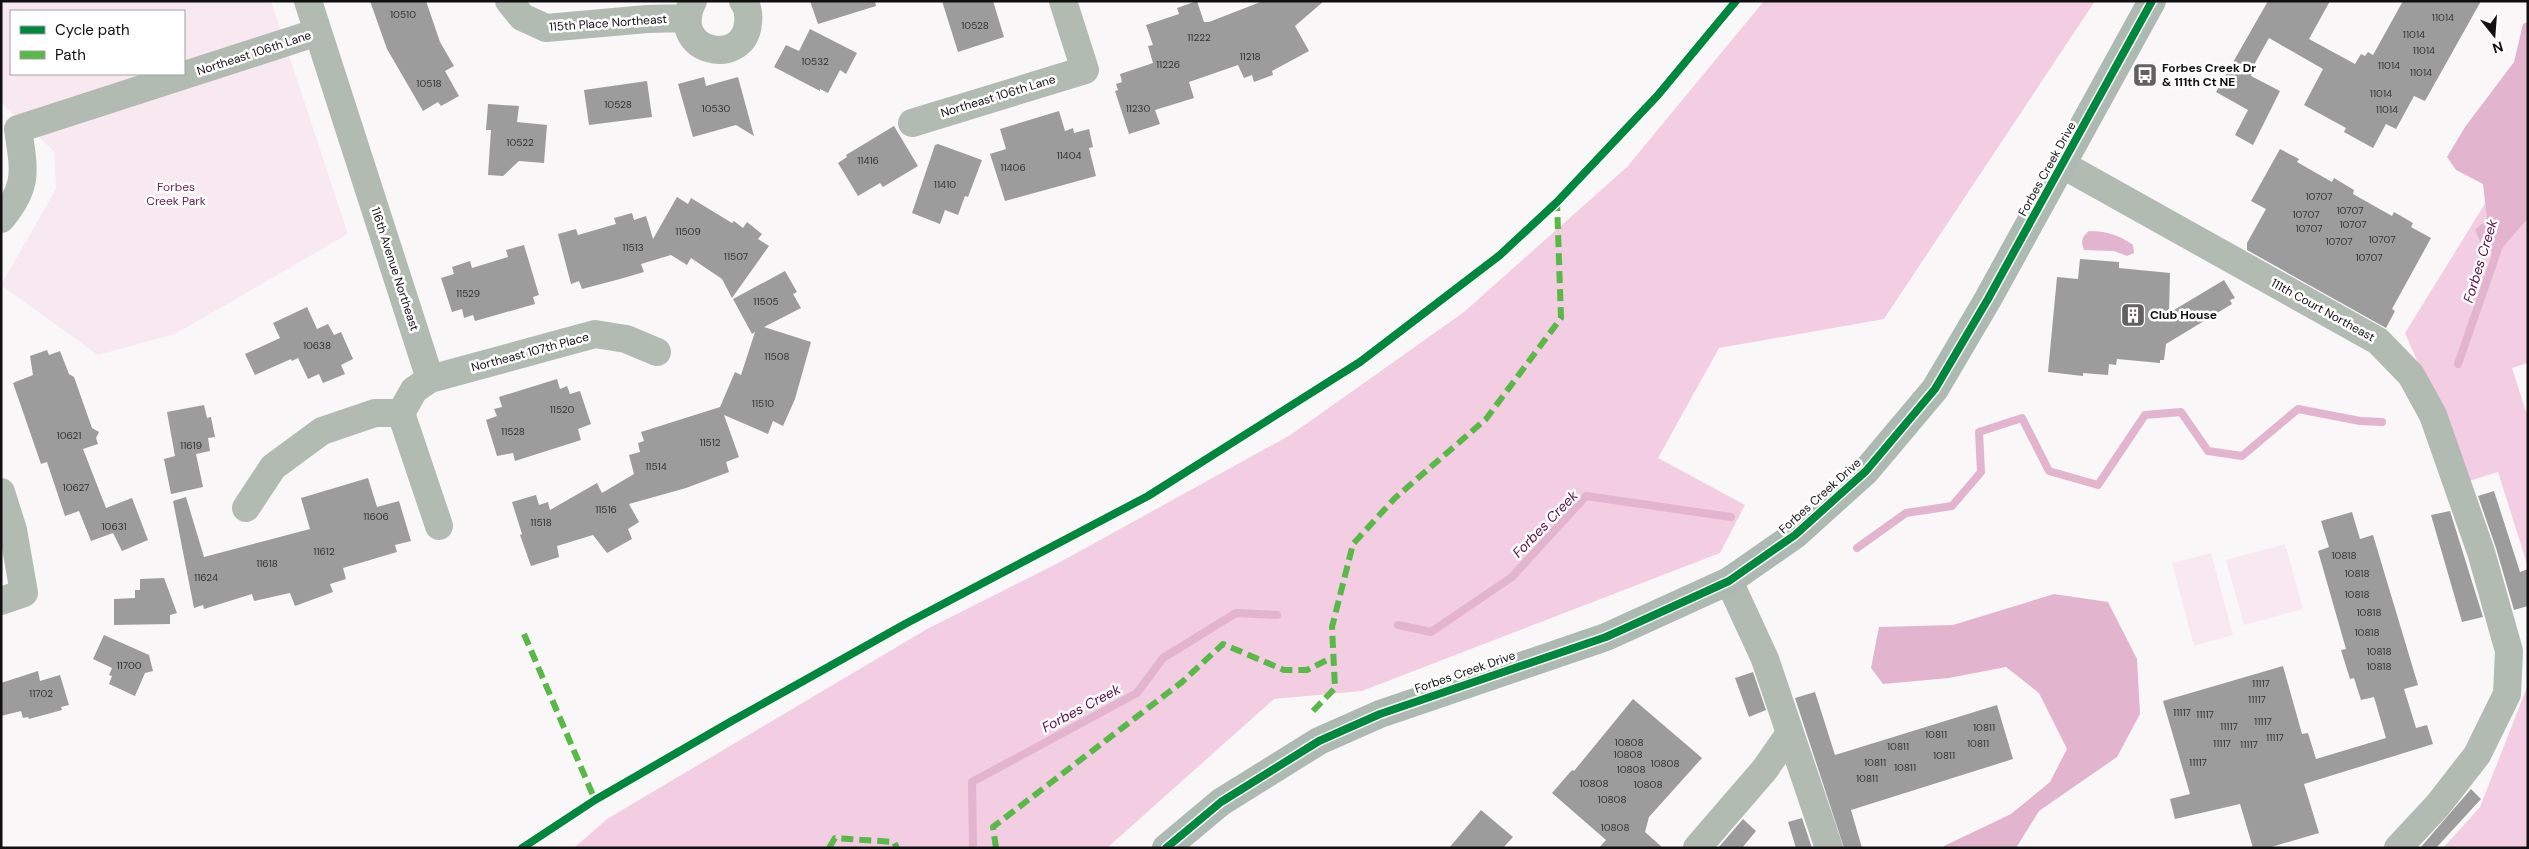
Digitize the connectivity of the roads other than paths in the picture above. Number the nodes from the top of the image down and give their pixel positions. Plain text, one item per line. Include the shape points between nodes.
1 (308, 1) edge
2 (509, 1) edge
3 (743, 1) edge
4 (1063, 1) edge
5 (2152, 1) edge
6 (690, 9) edge
7 (318, 32) junction
8 (185, 72) edge
9 (177, 75) edge
10 (912, 123) dead end
11 (9, 126) edge
12 (2063, 165) junction
13 (1, 219) edge
14 (657, 352) dead end
15 (430, 379) junction
16 (401, 413) junction
17 (1, 492) edge
18 (246, 508) dead end
19 (439, 526) dead end
20 (1729, 581) junction
21 (12, 597) edge
22 (1790, 733) junction
23 (1166, 848) edge
24 (1697, 848) edge
25 (1829, 848) edge
26 (2398, 848) edge

1 - 7 street, 116th Avenue Northeast
2 - 6 street, 115th Place Northeast via 522,17 546,28 647,19
3 - 6 street, 115th Place Northeast via 749,16 748,28 733,47 722,51 710,50 691,35
4 - 10 street, Northeast 106th Lane via 1085,70
5 - 12 street, Forbes Creek Drive
7 - 8 street, Northeast 106th Lane
7 - 15 street, 116th Avenue Northeast
9 - 11 street, Northeast 106th Lane
11 - 13 street via 23,162 22,185 13,205
12 - 20 street, Forbes Creek Drive via 1935,390 1866,471 1795,536
12 - 26 street, 111th Court Northeast via 2378,341 2412,375 2433,416 2481,552 2509,651 2507,694 2477,755 2438,805
14 - 15 street, Northeast 107th Place via 626,339 595,334
15 - 16 street via 414,390
16 - 18 street via 375,413 322,432 272,467
16 - 19 street
17 - 21 street via 13,530
20 - 22 street via 1765,659
20 - 23 street, Forbes Creek Drive via 1606,637 1380,714 1326,738 1221,802
22 - 24 street via 1765,769
22 - 25 street

